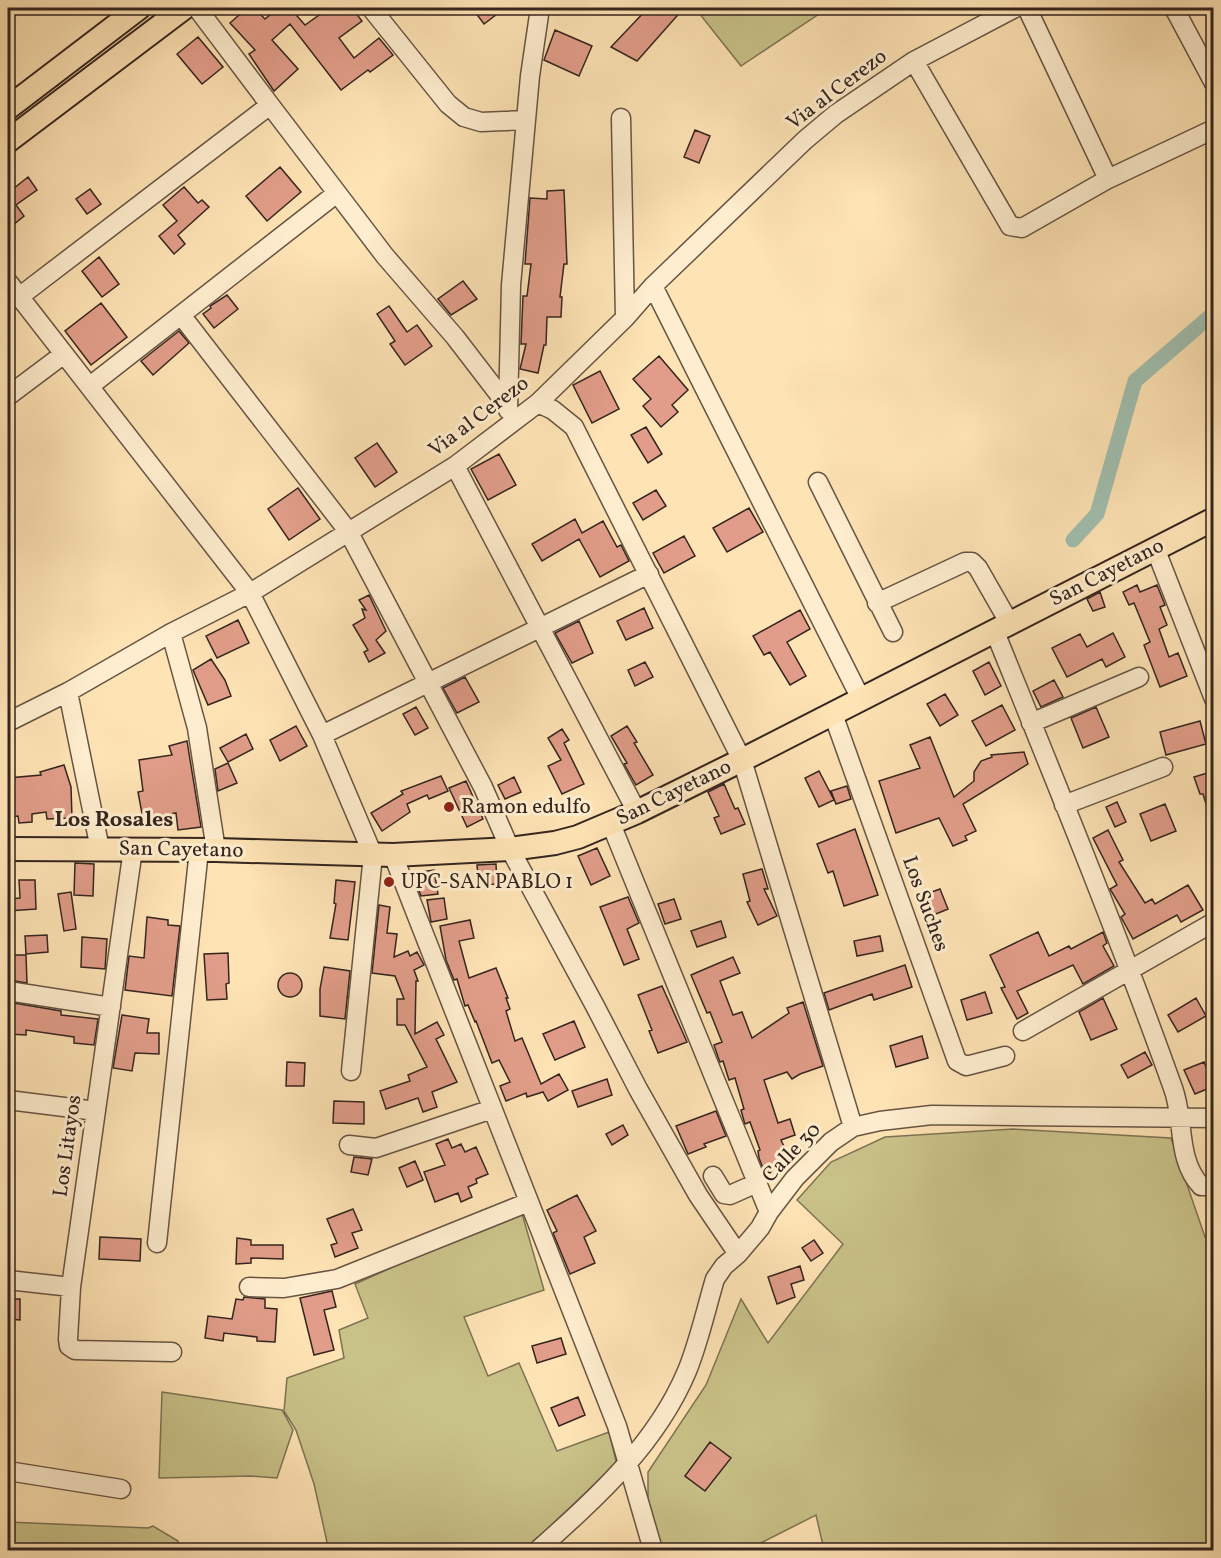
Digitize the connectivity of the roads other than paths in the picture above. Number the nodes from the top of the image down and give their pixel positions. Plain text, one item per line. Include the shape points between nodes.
1 (139, 8) edge
2 (184, 8) edge
3 (197, 8) edge
4 (371, 8) edge
5 (540, 8) edge
6 (1015, 8) edge
7 (1027, 8) edge
8 (1173, 8) edge
9 (914, 61) junction
10 (1214, 83) edge
11 (270, 105) junction
12 (8, 108) edge
13 (621, 118) dead end
14 (526, 120) junction
15 (1214, 129) edge
16 (8, 141) edge
17 (1108, 178) junction
18 (337, 193) junction
19 (8, 282) edge
20 (653, 286) junction
21 (19, 297) junction
22 (181, 315) junction
23 (624, 318) junction
24 (64, 354) junction
25 (90, 386) junction
26 (8, 396) edge
27 (538, 403) junction
28 (508, 406) junction
29 (508, 427) junction
30 (455, 466) junction
31 (818, 482) dead end
32 (1214, 519) edge
33 (348, 531) junction
34 (1155, 548) junction
35 (649, 574) junction
36 (250, 593) junction
37 (878, 603) junction
38 (540, 627) junction
39 (1002, 628) junction
40 (893, 632) dead end
41 (171, 633) junction
42 (1139, 677) dead end
43 (429, 684) junction
44 (69, 692) junction
45 (861, 699) junction
46 (1214, 699) edge
47 (833, 714) junction
48 (8, 722) edge
49 (1031, 723) junction
50 (322, 735) junction
51 (742, 760) junction
52 (1163, 767) dead end
53 (1064, 805) junction
54 (637, 812) junction
55 (611, 824) junction
56 (8, 849) edge
57 (100, 849) junction
58 (134, 849) junction
59 (510, 849) junction
60 (208, 850) junction
61 (383, 855) junction
62 (1214, 922) edge
63 (1130, 971) junction
64 (8, 991) edge
65 (111, 1007) junction
66 (1023, 1031) dead end
67 (1005, 1056) dead end
68 (351, 1071) dead end
69 (8, 1100) edge
70 (492, 1109) junction
71 (96, 1112) junction
72 (1214, 1118) edge
73 (1180, 1125) junction
74 (853, 1127) junction
75 (348, 1145) dead end
76 (713, 1176) dead end
77 (757, 1184) junction
78 (1214, 1186) edge
79 (529, 1202) junction
80 (768, 1212) junction
81 (157, 1243) dead end
82 (738, 1254) junction
83 (8, 1280) edge
84 (71, 1287) junction
85 (249, 1287) dead end
86 (172, 1352) dead end
87 (629, 1466) junction
88 (8, 1471) edge
89 (121, 1489) dead end
90 (538, 1551) edge
91 (653, 1551) edge

1 - 12 main road
2 - 16 main road
3 - 11 street
4 - 14 street via 448,104 464,117 481,122
5 - 14 street
6 - 9 street, Via al Cerezo
7 - 17 street
8 - 10 street
9 - 17 street via 1010,226 1022,228
9 - 20 street, Via al Cerezo via 805,140
11 - 18 street
11 - 21 street
13 - 23 street
14 - 28 street via 511,285
15 - 17 street
18 - 22 street
18 - 28 street
19 - 21 street
20 - 23 street, Via al Cerezo
20 - 45 street
21 - 24 street
22 - 25 street
22 - 33 street
23 - 27 street, Via al Cerezo
24 - 25 street
24 - 26 street
25 - 36 street
27 - 29 street, Via al Cerezo
27 - 35 street via 554,410 574,427
28 - 29 street
29 - 30 street, Via al Cerezo
30 - 33 street, Via al Cerezo
30 - 38 street
31 - 37 street
32 - 34 main road, San Cayetano
33 - 36 street, Via al Cerezo
33 - 43 street
34 - 39 main road, San Cayetano
34 - 46 street
35 - 38 street
35 - 51 street
36 - 41 street, Via al Cerezo
36 - 50 street
37 - 39 street via 972,562
37 - 40 street
38 - 43 street
38 - 54 street
39 - 45 main road, San Cayetano
39 - 49 street
41 - 44 street, Via al Cerezo
41 - 60 street via 197,728
42 - 49 street
43 - 50 street
43 - 59 street via 483,787
44 - 48 street, Via al Cerezo
44 - 57 street
45 - 47 main road, San Cayetano
47 - 51 main road, San Cayetano
47 - 67 street, Los Suches via 957,1061 966,1066
49 - 53 street
50 - 61 street
51 - 54 main road, San Cayetano
51 - 74 street
52 - 53 street
53 - 63 street
54 - 55 main road, San Cayetano
55 - 59 main road, San Cayetano via 562,841
55 - 77 street
56 - 57 main road, San Cayetano
57 - 58 main road, San Cayetano
58 - 60 main road, San Cayetano
58 - 65 street, Los Litayos
59 - 61 main road, San Cayetano
59 - 82 street via 661,1131
60 - 61 main road, San Cayetano
60 - 81 street
61 - 68 street
61 - 70 street
62 - 63 street
63 - 66 street
63 - 73 street via 1174,1090
64 - 65 street
65 - 71 street, Los Litayos
69 - 71 street
70 - 75 street via 375,1148
70 - 79 street
71 - 84 street, Los Litayos
72 - 73 street, Calle 30
73 - 74 street, Calle 30 via 932,1115
73 - 78 street via 1193,1178 1201,1186
74 - 80 street, Calle 30 via 831,1142
76 - 77 street via 724,1194
77 - 80 street
79 - 85 street via 337,1279 284,1288
79 - 87 street
80 - 82 street, Calle 30
82 - 87 street, Calle 30 via 715,1279 688,1370
83 - 84 street
84 - 86 street, Los Litayos via 69,1346 75,1350
87 - 90 street, Calle 30
87 - 91 street
88 - 89 street

